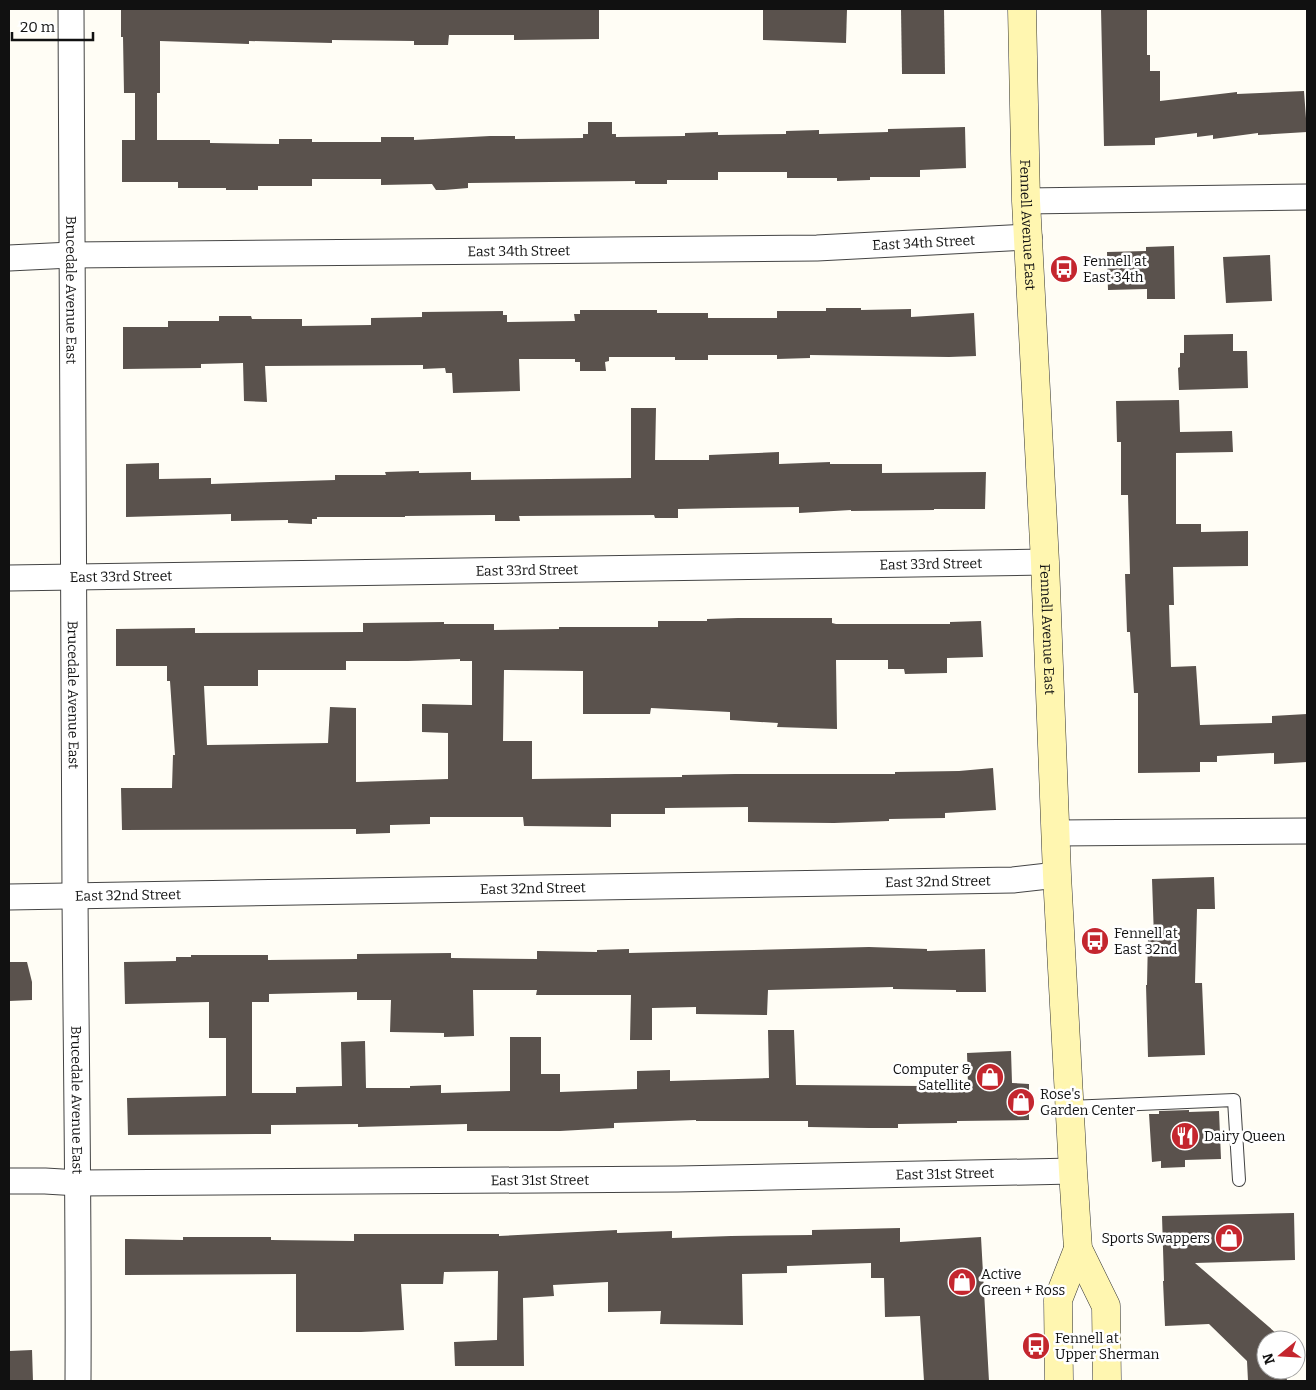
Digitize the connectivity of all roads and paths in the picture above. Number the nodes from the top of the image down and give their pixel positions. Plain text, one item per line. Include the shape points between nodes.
1 (71, 9) edge
2 (1022, 9) edge
3 (1307, 196) edge
4 (1026, 200) junction
5 (1029, 238) junction
6 (71, 255) junction
7 (9, 258) edge
8 (1045, 562) junction
9 (72, 576) junction
10 (9, 578) edge
11 (1307, 831) edge
12 (1057, 833) junction
13 (1057, 875) junction
14 (75, 896) junction
15 (9, 897) edge
16 (1069, 1107) junction
17 (1072, 1171) junction
18 (1239, 1180) dead end
19 (9, 1181) edge
20 (79, 1183) junction
21 (1078, 1250) junction
22 (78, 1381) edge
23 (1058, 1381) edge
24 (1107, 1381) edge

1 - 6 street, Brucedale Avenue East
2 - 4 main road, Fennell Avenue East
3 - 4 street
4 - 5 main road, Fennell Avenue East
5 - 6 street, East 34th Street via 817,248
5 - 8 main road, Fennell Avenue East
6 - 7 street, East 34th Street
6 - 9 street, Brucedale Avenue East
8 - 9 street, East 33rd Street
8 - 12 main road, Fennell Avenue East
9 - 10 street, East 33rd Street
9 - 14 street, Brucedale Avenue East
11 - 12 street
12 - 13 main road, Fennell Avenue East
13 - 14 street, East 32nd Street via 1013,880
13 - 16 main road, Fennell Avenue East
14 - 15 street, East 32nd Street
14 - 20 street, Brucedale Avenue East
16 - 17 main road, Fennell Avenue East
16 - 18 lane via 1234,1100
17 - 20 street, East 31st Street via 678,1179
17 - 21 main road, Fennell Avenue East
19 - 20 street, East 31st Street
20 - 22 street, Brucedale Avenue East
21 - 23 main road, Fennell Avenue East via 1058,1300
21 - 24 main road, Fennell Avenue East via 1106,1306

